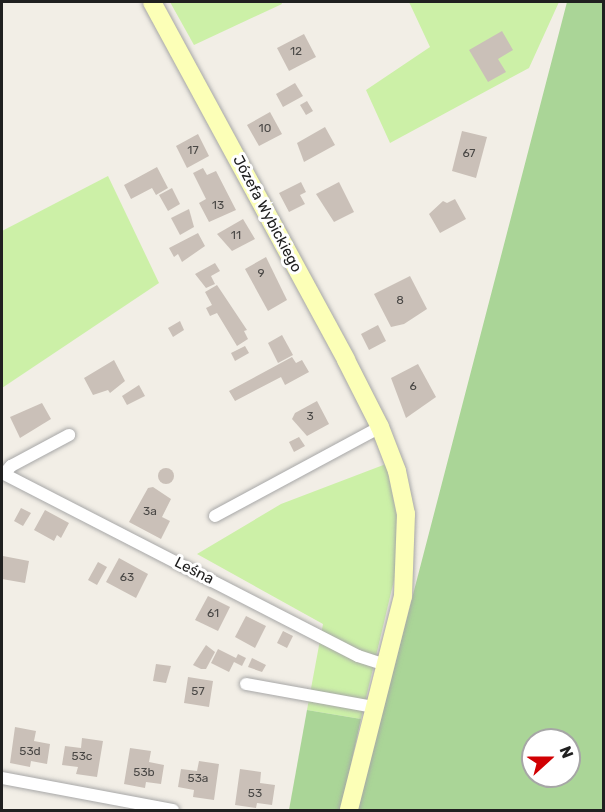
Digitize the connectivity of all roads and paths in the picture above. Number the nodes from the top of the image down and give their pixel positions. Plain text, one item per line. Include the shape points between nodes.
1 (152, 2) edge
2 (380, 427) junction
3 (69, 435) dead end
4 (3, 473) edge
5 (215, 516) dead end
6 (385, 665) junction
7 (246, 684) dead end
8 (374, 707) junction
9 (2, 778) edge
10 (173, 810) edge
11 (349, 810) edge

1 - 2 street, Józefa Wybickiego
2 - 5 street
2 - 6 street, Józefa Wybickiego via 397,471 406,514 403,596
3 - 4 street, Leśna
4 - 6 street, Leśna via 358,656
6 - 8 street
7 - 8 street
8 - 11 street
9 - 10 street

